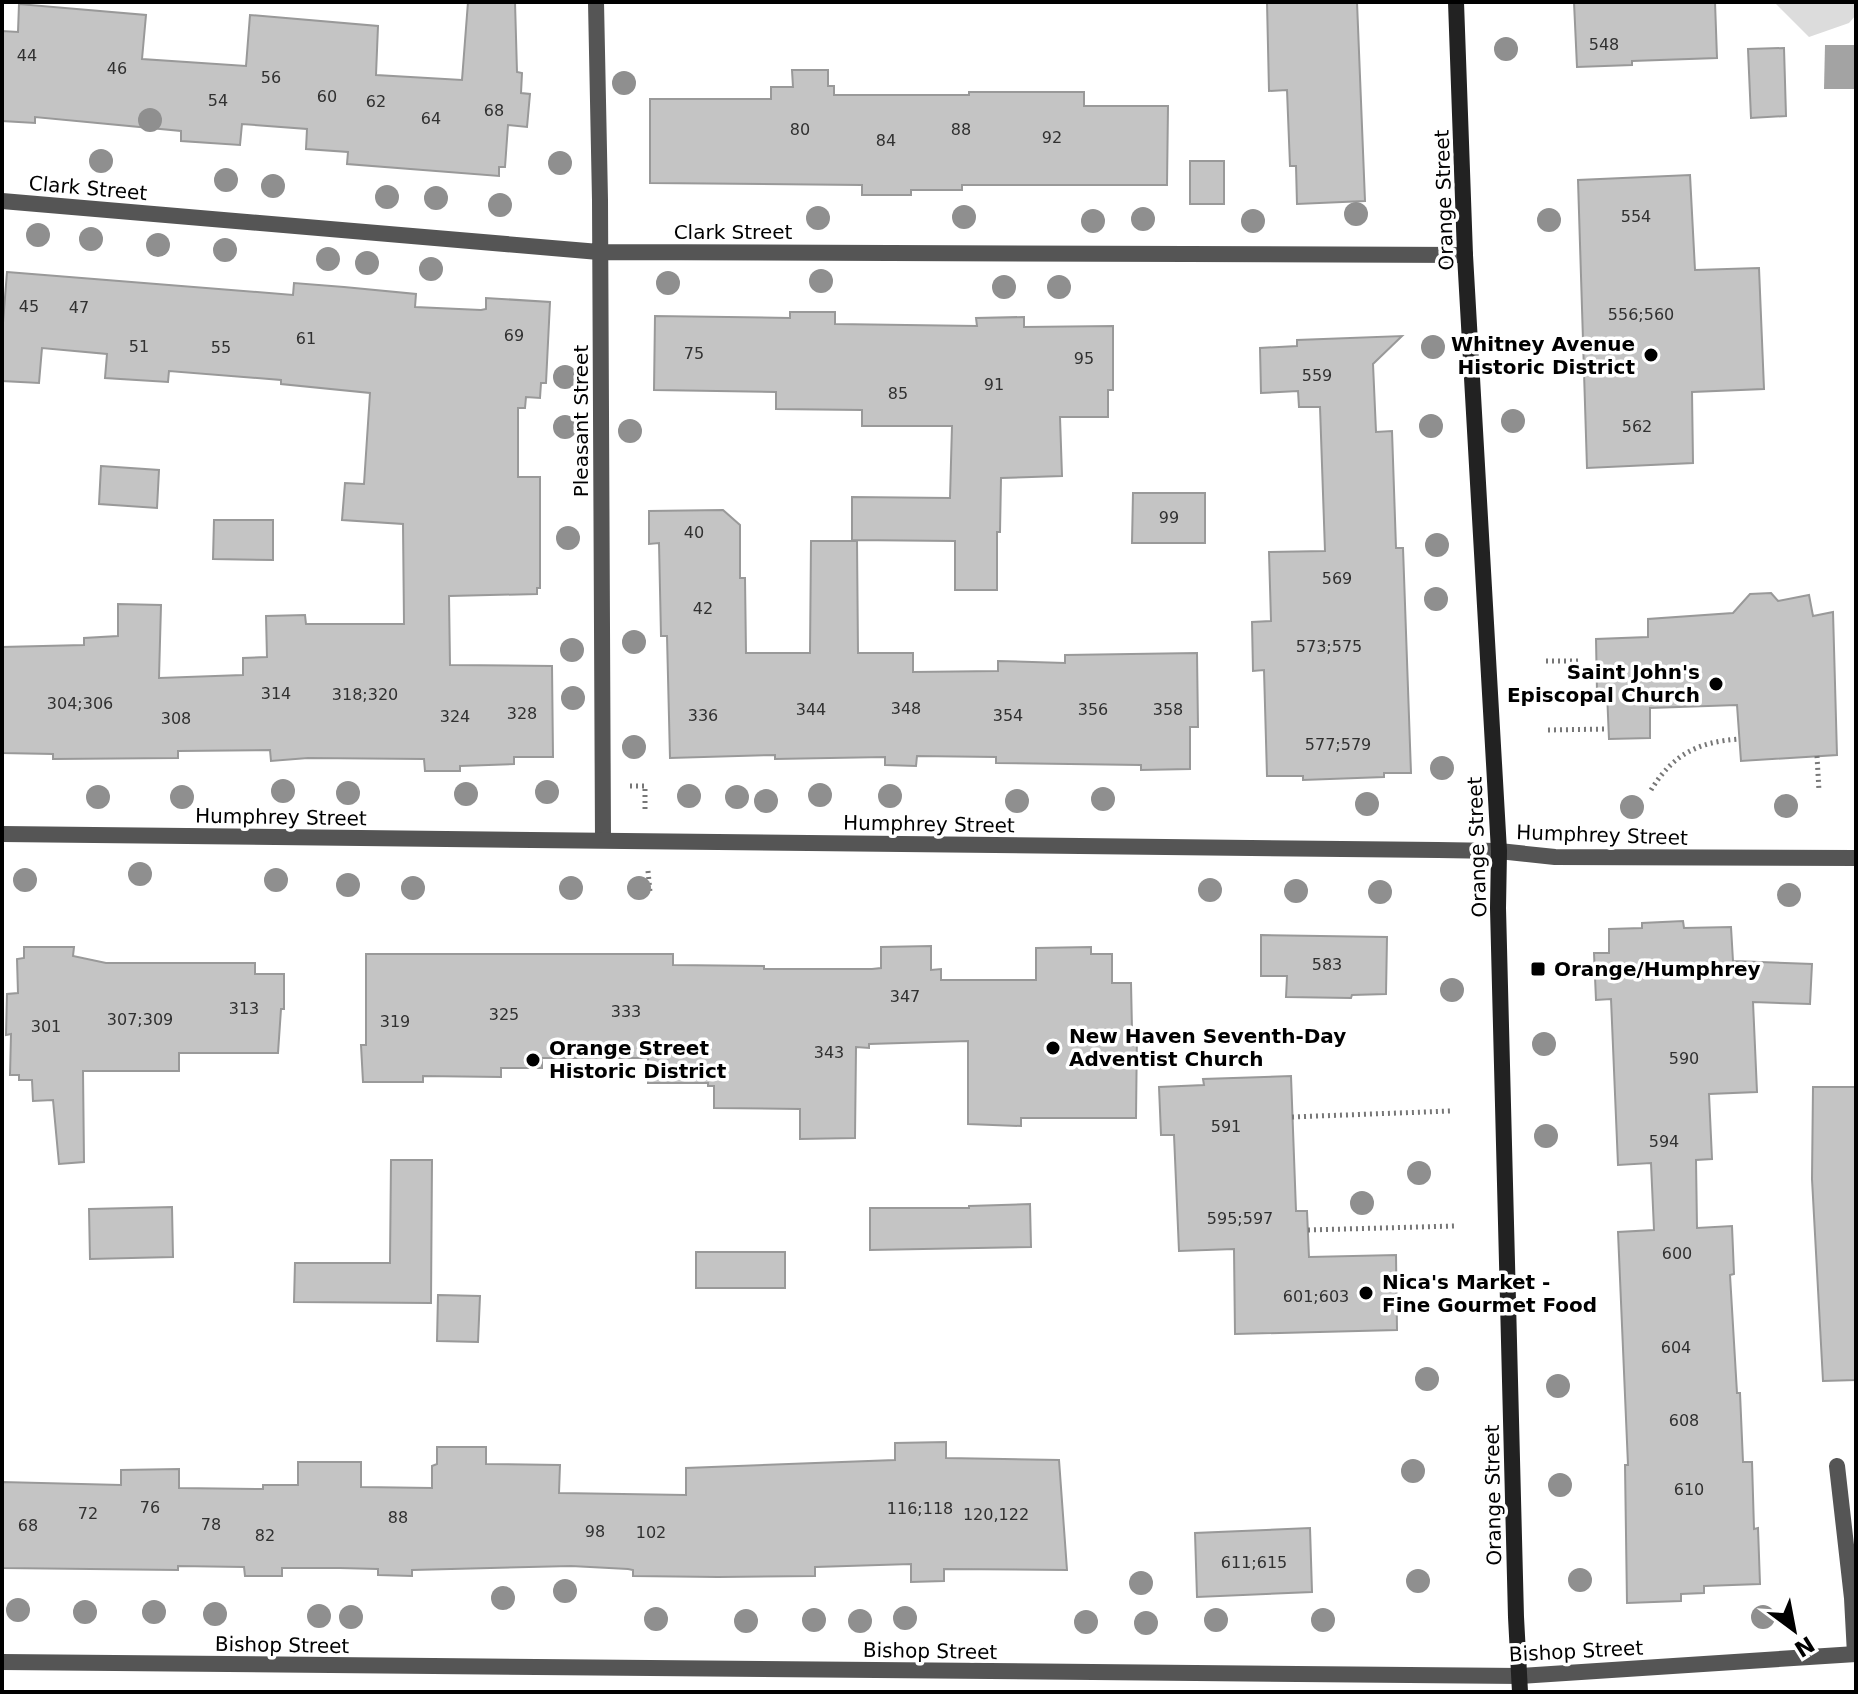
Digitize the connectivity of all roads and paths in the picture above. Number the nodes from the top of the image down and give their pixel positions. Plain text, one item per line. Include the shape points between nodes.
1 (596, 2) edge
2 (1456, 2) edge
3 (2, 201) edge
4 (599, 252) junction
5 (1465, 255) junction
6 (1546, 661) dead end
7 (1579, 661) dead end
8 (1608, 729) dead end
9 (1548, 730) dead end
10 (1739, 739) dead end
11 (1817, 756) dead end
12 (1651, 790) dead end
13 (1819, 791) dead end
14 (2, 834) edge
15 (603, 840) junction
16 (1499, 851) junction
17 (1856, 858) edge
18 (1451, 1111) dead end
19 (1292, 1117) dead end
20 (1455, 1226) dead end
21 (1308, 1230) dead end
22 (1837, 1466) dead end
23 (1855, 1654) edge
24 (2, 1662) edge
25 (1520, 1684) edge

1 - 4 street, Pleasant Street
2 - 5 main road, Orange Street
3 - 4 street, Clark Street
4 - 5 street, Clark Street
4 - 15 street, Pleasant Street
5 - 16 main road, Orange Street
6 - 7 path
8 - 9 path
10 - 12 path via 1705,743 1679,757
11 - 13 path
14 - 15 street, Humphrey Street
15 - 16 street, Humphrey Street
16 - 17 street, Humphrey Street via 1555,857
16 - 25 main road, Orange Street
18 - 19 path
20 - 21 path
22 - 23 street
23 - 25 street, Bishop Street
24 - 25 street, Bishop Street

